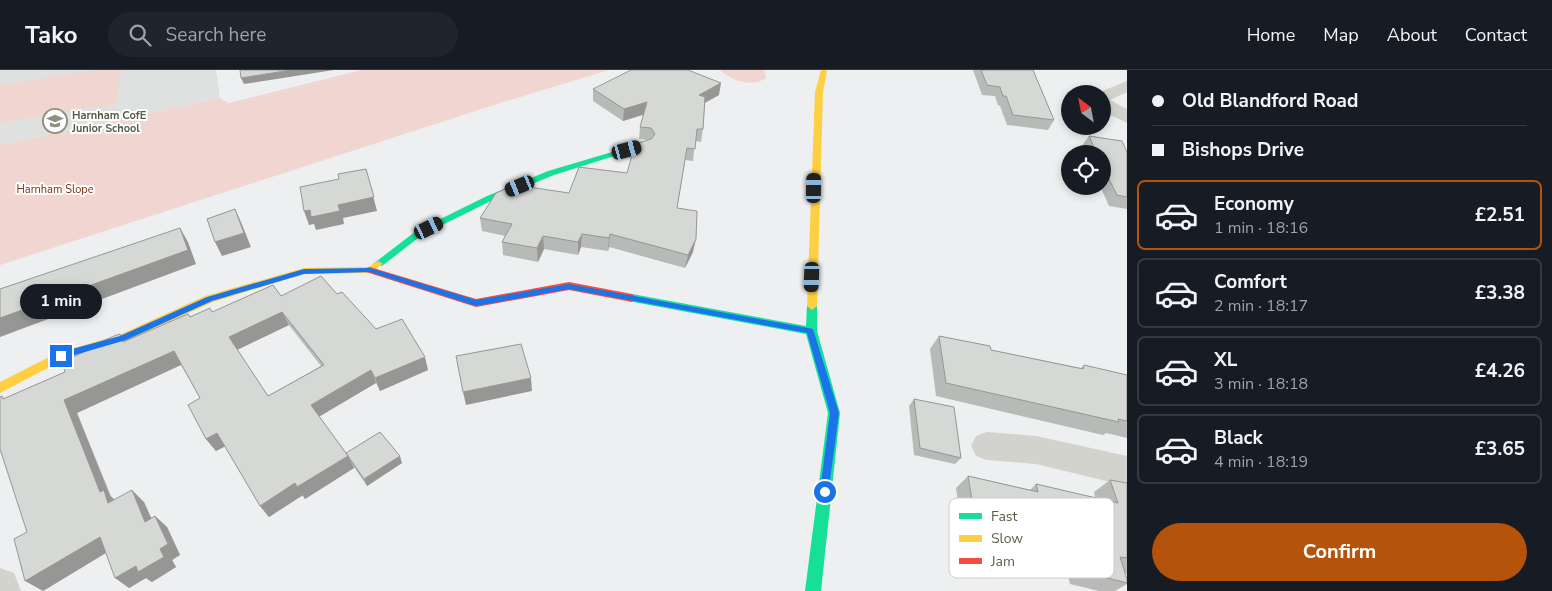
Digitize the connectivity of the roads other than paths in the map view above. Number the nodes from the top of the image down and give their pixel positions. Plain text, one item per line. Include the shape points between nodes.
1 (824, 70) edge
2 (1127, 86) edge
3 (1111, 94) edge
4 (1111, 108) edge
5 (1127, 117) edge
6 (642, 146) edge
7 (370, 270) junction
8 (810, 331) junction
9 (0, 388) edge
10 (987, 446) dead end
11 (1127, 471) edge
12 (0, 588) edge
13 (2, 591) edge
14 (813, 591) edge

1 - 8 street via 819,92 814,171
2 - 3 street
4 - 5 street
6 - 7 street via 551,173 490,198 419,233
7 - 8 street via 476,303 569,286
7 - 9 street via 304,271 209,299 123,338 61,356
8 - 14 street via 834,413
10 - 11 street via 1036,450
12 - 13 street

